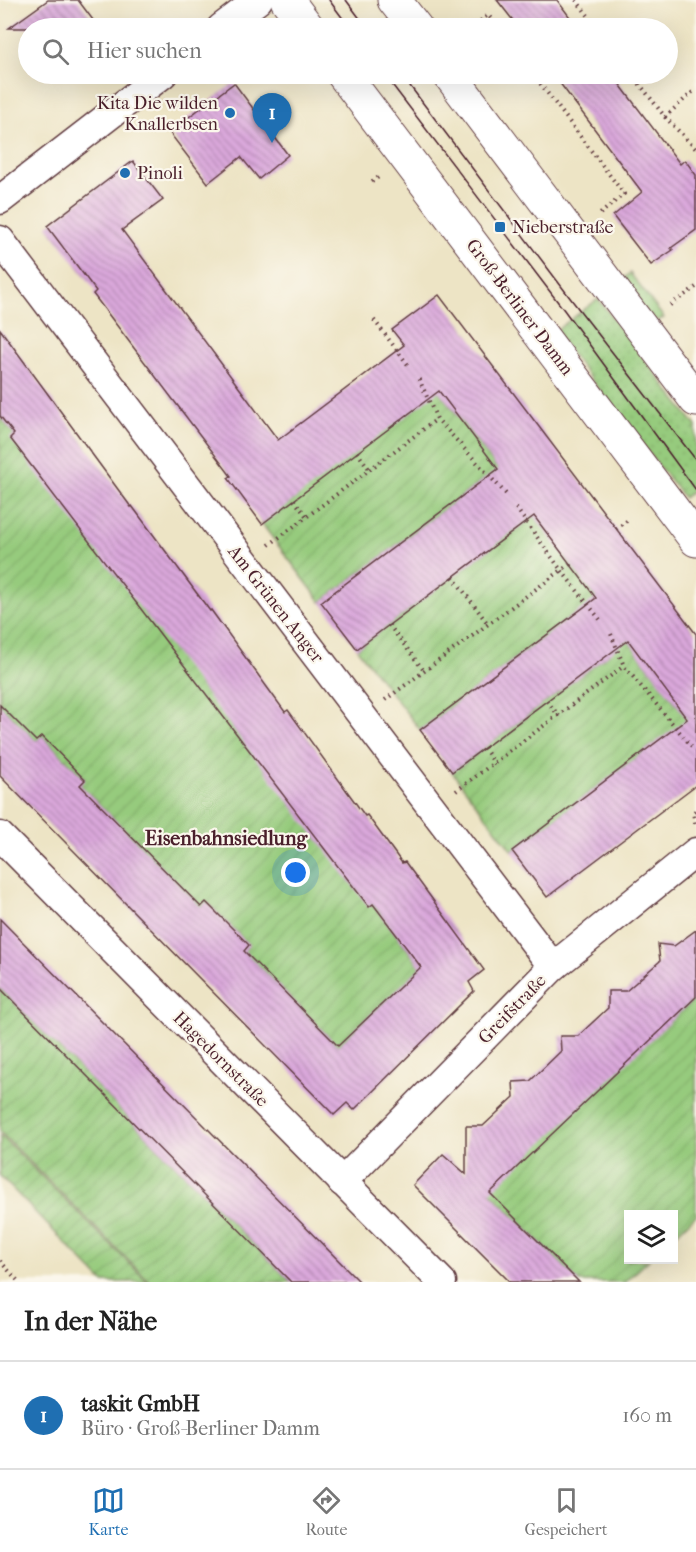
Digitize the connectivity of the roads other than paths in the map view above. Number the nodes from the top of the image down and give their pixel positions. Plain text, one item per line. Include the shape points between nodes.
1 (258, 0) edge
2 (287, 0) edge
3 (394, 0) edge
4 (234, 18) edge
5 (300, 18) edge
6 (408, 18) edge
7 (150, 84) edge
8 (350, 84) edge
9 (457, 84) edge
10 (0, 200) edge
11 (0, 240) edge
12 (696, 400) edge
13 (696, 540) edge
14 (0, 836) edge
15 (696, 852) edge
16 (553, 967) junction
17 (342, 1182) junction
18 (442, 1282) edge

1 - 4 street
2 - 5 main road
3 - 6 main road
7 - 10 street
8 - 13 main road, Groß-Berliner Damm
9 - 12 main road
11 - 16 street, Am Grünen Anger
14 - 17 street, Hagedornstraße
15 - 16 street, Greifstraße
16 - 17 street, Greifstraße
17 - 18 street, Hagedornstraße

